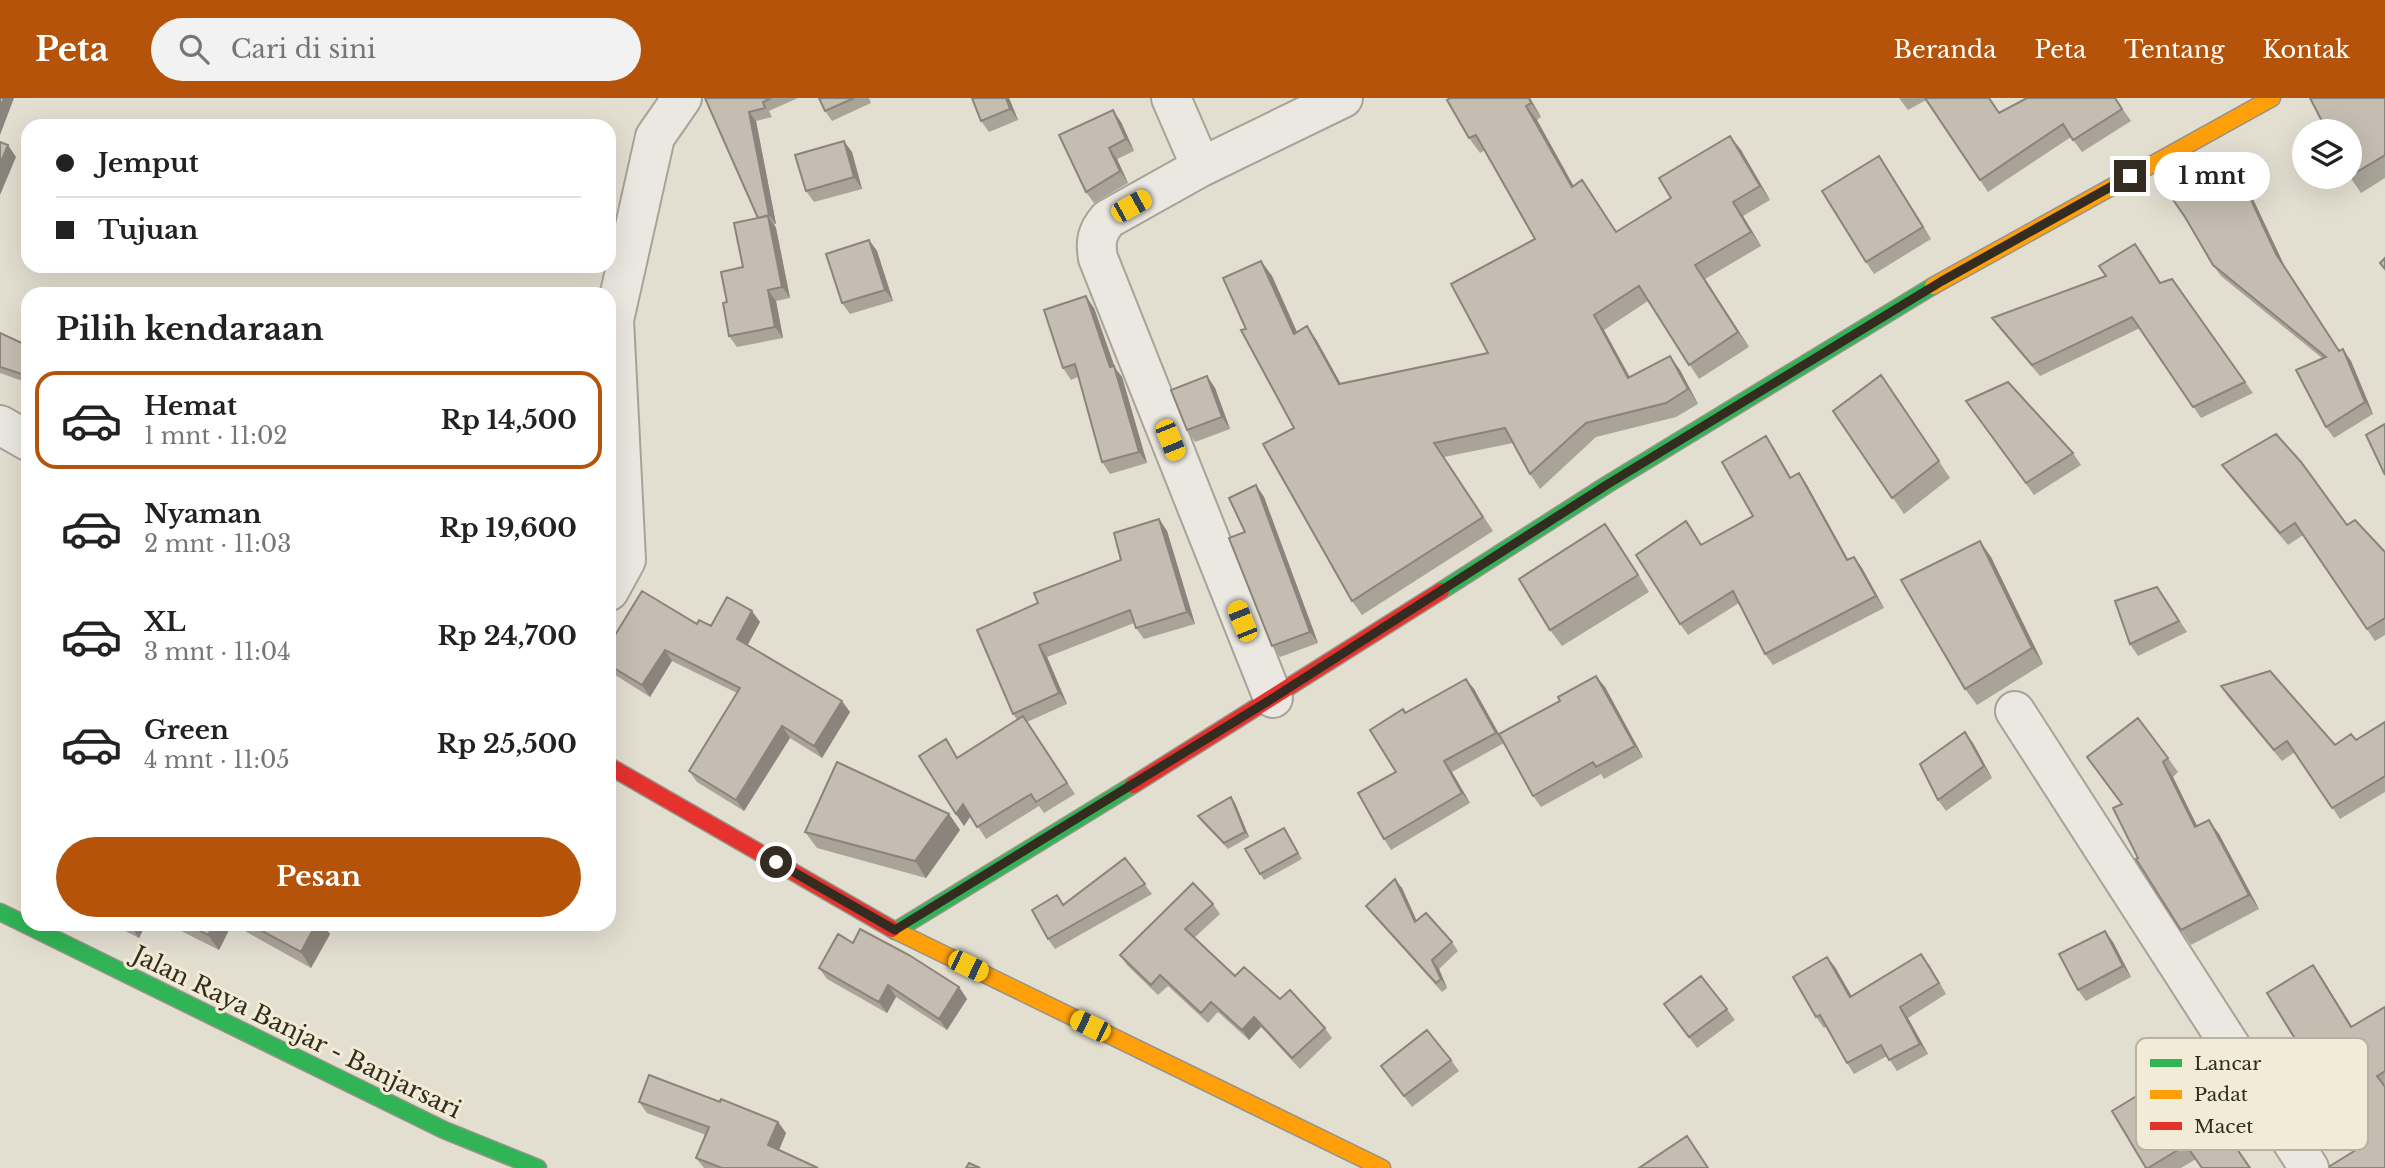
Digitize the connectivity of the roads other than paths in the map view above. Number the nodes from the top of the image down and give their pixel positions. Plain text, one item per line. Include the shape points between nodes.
1 (682, 98) edge
2 (1171, 98) edge
3 (1343, 98) edge
4 (2272, 98) edge
5 (1200, 167) junction
6 (616, 311) edge
7 (616, 360) edge
8 (0, 425) edge
9 (21, 437) edge
10 (616, 578) edge
11 (1273, 698) junction
12 (2015, 710) dead end
13 (616, 770) edge
14 (0, 912) edge
15 (21, 922) edge
16 (895, 930) junction
17 (39, 931) edge
18 (2226, 1038) edge
19 (2297, 1150) edge
20 (538, 1168) edge
21 (1382, 1168) edge
22 (2309, 1168) edge

1 - 6 street via 655,137
2 - 5 street
3 - 5 street
4 - 11 main road via 1942,281 1608,484
5 - 11 street via 1108,219 1098,232 1096,245
7 - 10 street via 626,560
8 - 9 street
11 - 16 main road
12 - 18 street
13 - 16 main road
14 - 15 main road, Jalan Raya Banjar - Banjarsari
16 - 21 main road
17 - 20 main road, Jalan Raya Banjar - Banjarsari via 444,1130
19 - 22 street

